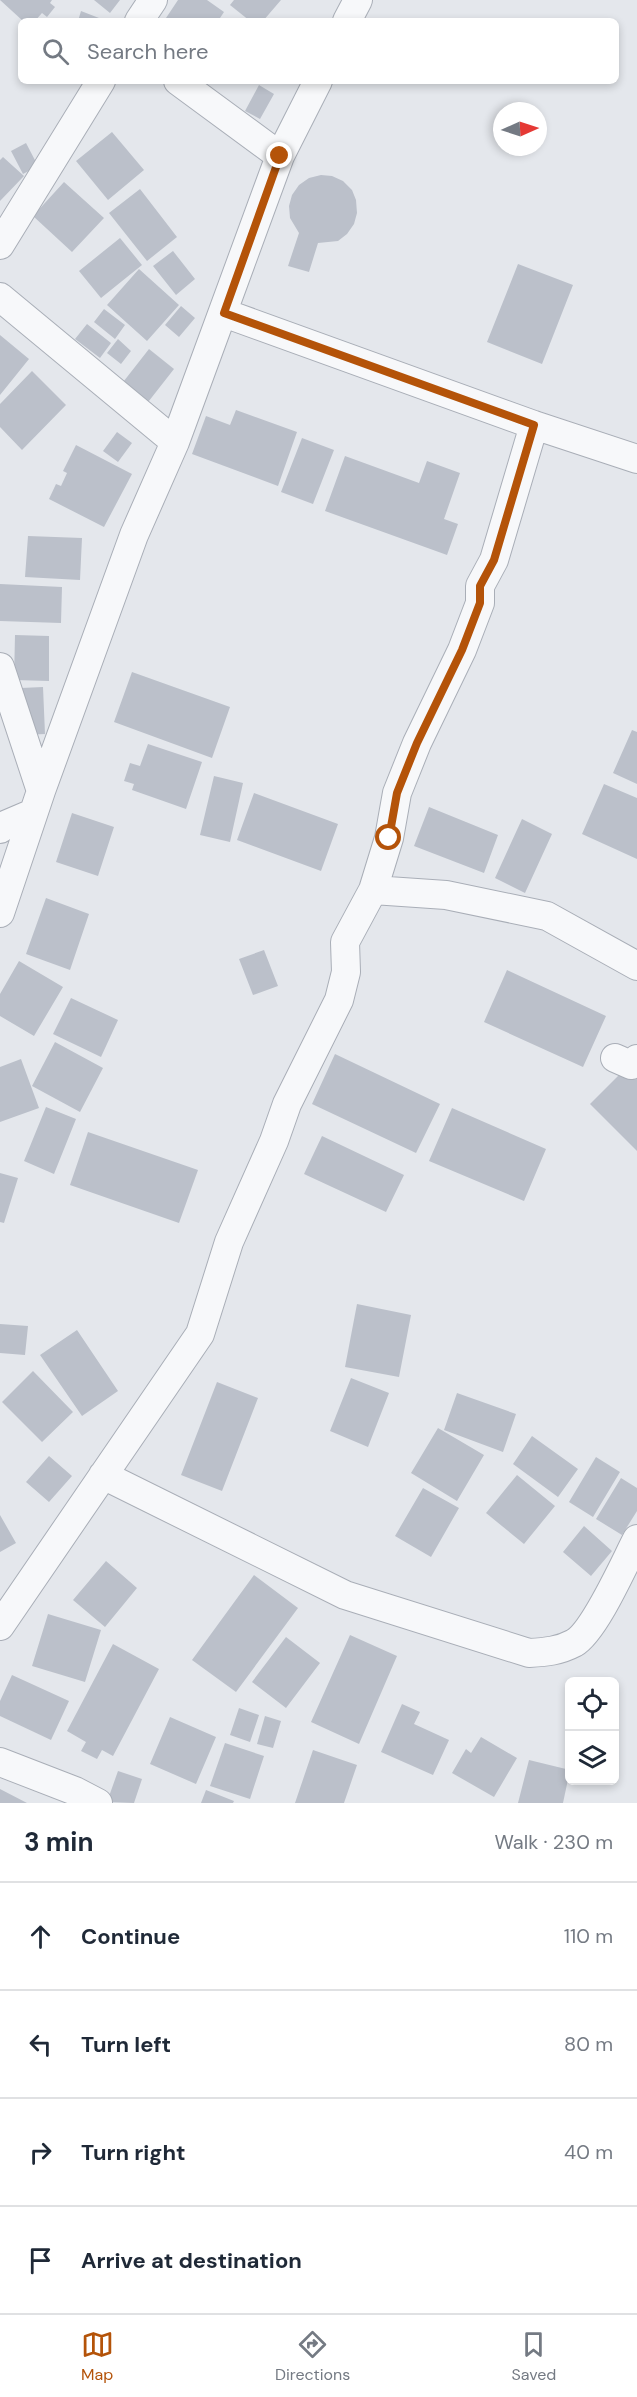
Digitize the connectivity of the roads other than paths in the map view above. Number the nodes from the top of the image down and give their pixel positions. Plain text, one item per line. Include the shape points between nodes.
1 (153, 0) edge
2 (358, 0) edge
3 (141, 18) edge
4 (349, 18) edge
5 (99, 84) edge
6 (182, 84) edge
7 (316, 84) edge
8 (280, 156) junction
9 (0, 245) edge
10 (0, 297) edge
11 (224, 313) junction
12 (534, 425) junction
13 (175, 442) junction
14 (637, 459) edge
15 (0, 667) edge
16 (37, 802) junction
17 (0, 829) edge
18 (373, 890) junction
19 (0, 913) edge
20 (637, 966) edge
21 (103, 1475) junction
22 (637, 1539) edge
23 (0, 1626) edge
24 (0, 1761) edge
25 (98, 1803) edge

1 - 3 street
2 - 4 street
5 - 9 street
6 - 8 street
7 - 8 street
8 - 11 street
10 - 13 street
11 - 12 street
11 - 13 street
12 - 14 street
12 - 18 street via 494,560 480,586 480,603 397,793 389,838
13 - 16 street via 134,535
15 - 16 street
16 - 17 street
16 - 19 street
18 - 20 street via 446,894 547,916
18 - 21 street via 345,942 346,972 339,1000 287,1104 229,1242 200,1334
21 - 22 street via 345,1595 529,1653 555,1651 577,1641 596,1616
21 - 23 street
24 - 25 street

